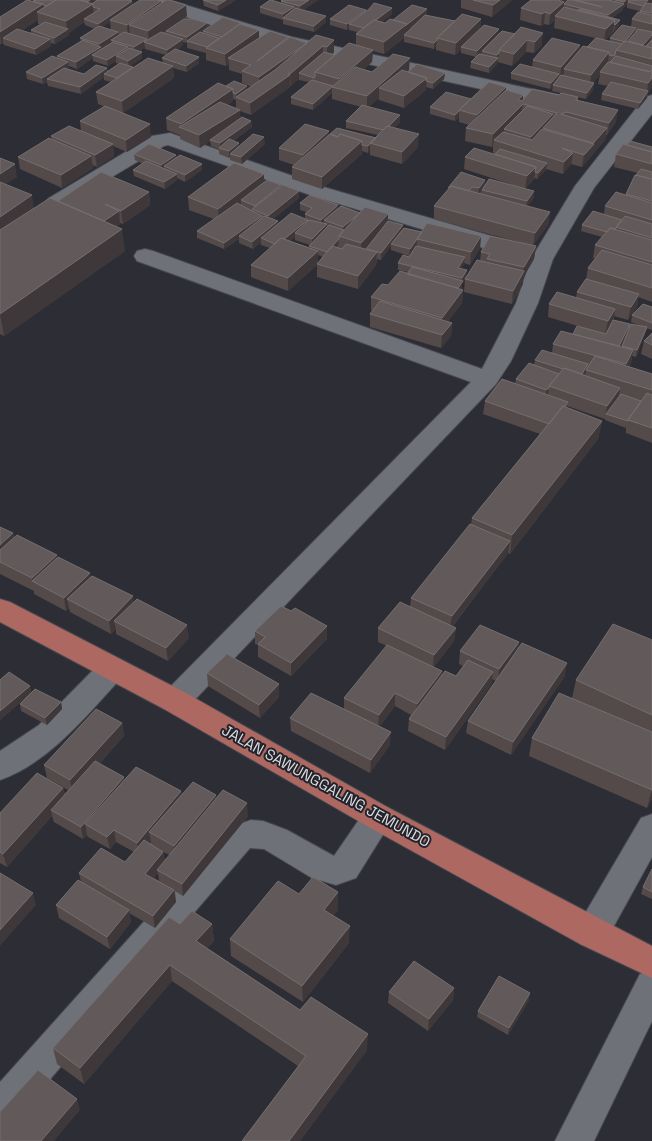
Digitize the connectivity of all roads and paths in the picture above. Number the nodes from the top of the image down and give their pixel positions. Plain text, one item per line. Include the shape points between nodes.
1 (151, 0) edge
2 (582, 106) edge
3 (640, 115) edge
4 (56, 202) edge
5 (145, 256) dead end
6 (542, 259) junction
7 (487, 378) junction
8 (0, 609) edge
9 (105, 676) junction
10 (174, 701) junction
11 (0, 767) edge
12 (372, 825) junction
13 (652, 827) edge
14 (592, 933) junction
15 (652, 963) edge
16 (652, 985) edge
17 (0, 1109) edge
18 (574, 1141) edge

1 - 2 street via 252,32 489,82
3 - 6 street via 585,186
4 - 6 street via 159,140 170,139 320,192
5 - 7 street
6 - 7 street via 527,304
7 - 10 street
8 - 9 main road, JALAN SAWUNGGALING JEMUNDO
9 - 10 main road, JALAN SAWUNGGALING JEMUNDO
9 - 11 street via 50,734
10 - 12 main road, JALAN SAWUNGGALING JEMUNDO
12 - 14 main road, JALAN SAWUNGGALING JEMUNDO
12 - 17 street via 340,871 330,871 265,834 255,832 239,838
13 - 14 street
14 - 15 main road, JALAN SAWUNGGALING JEMUNDO
16 - 18 street

